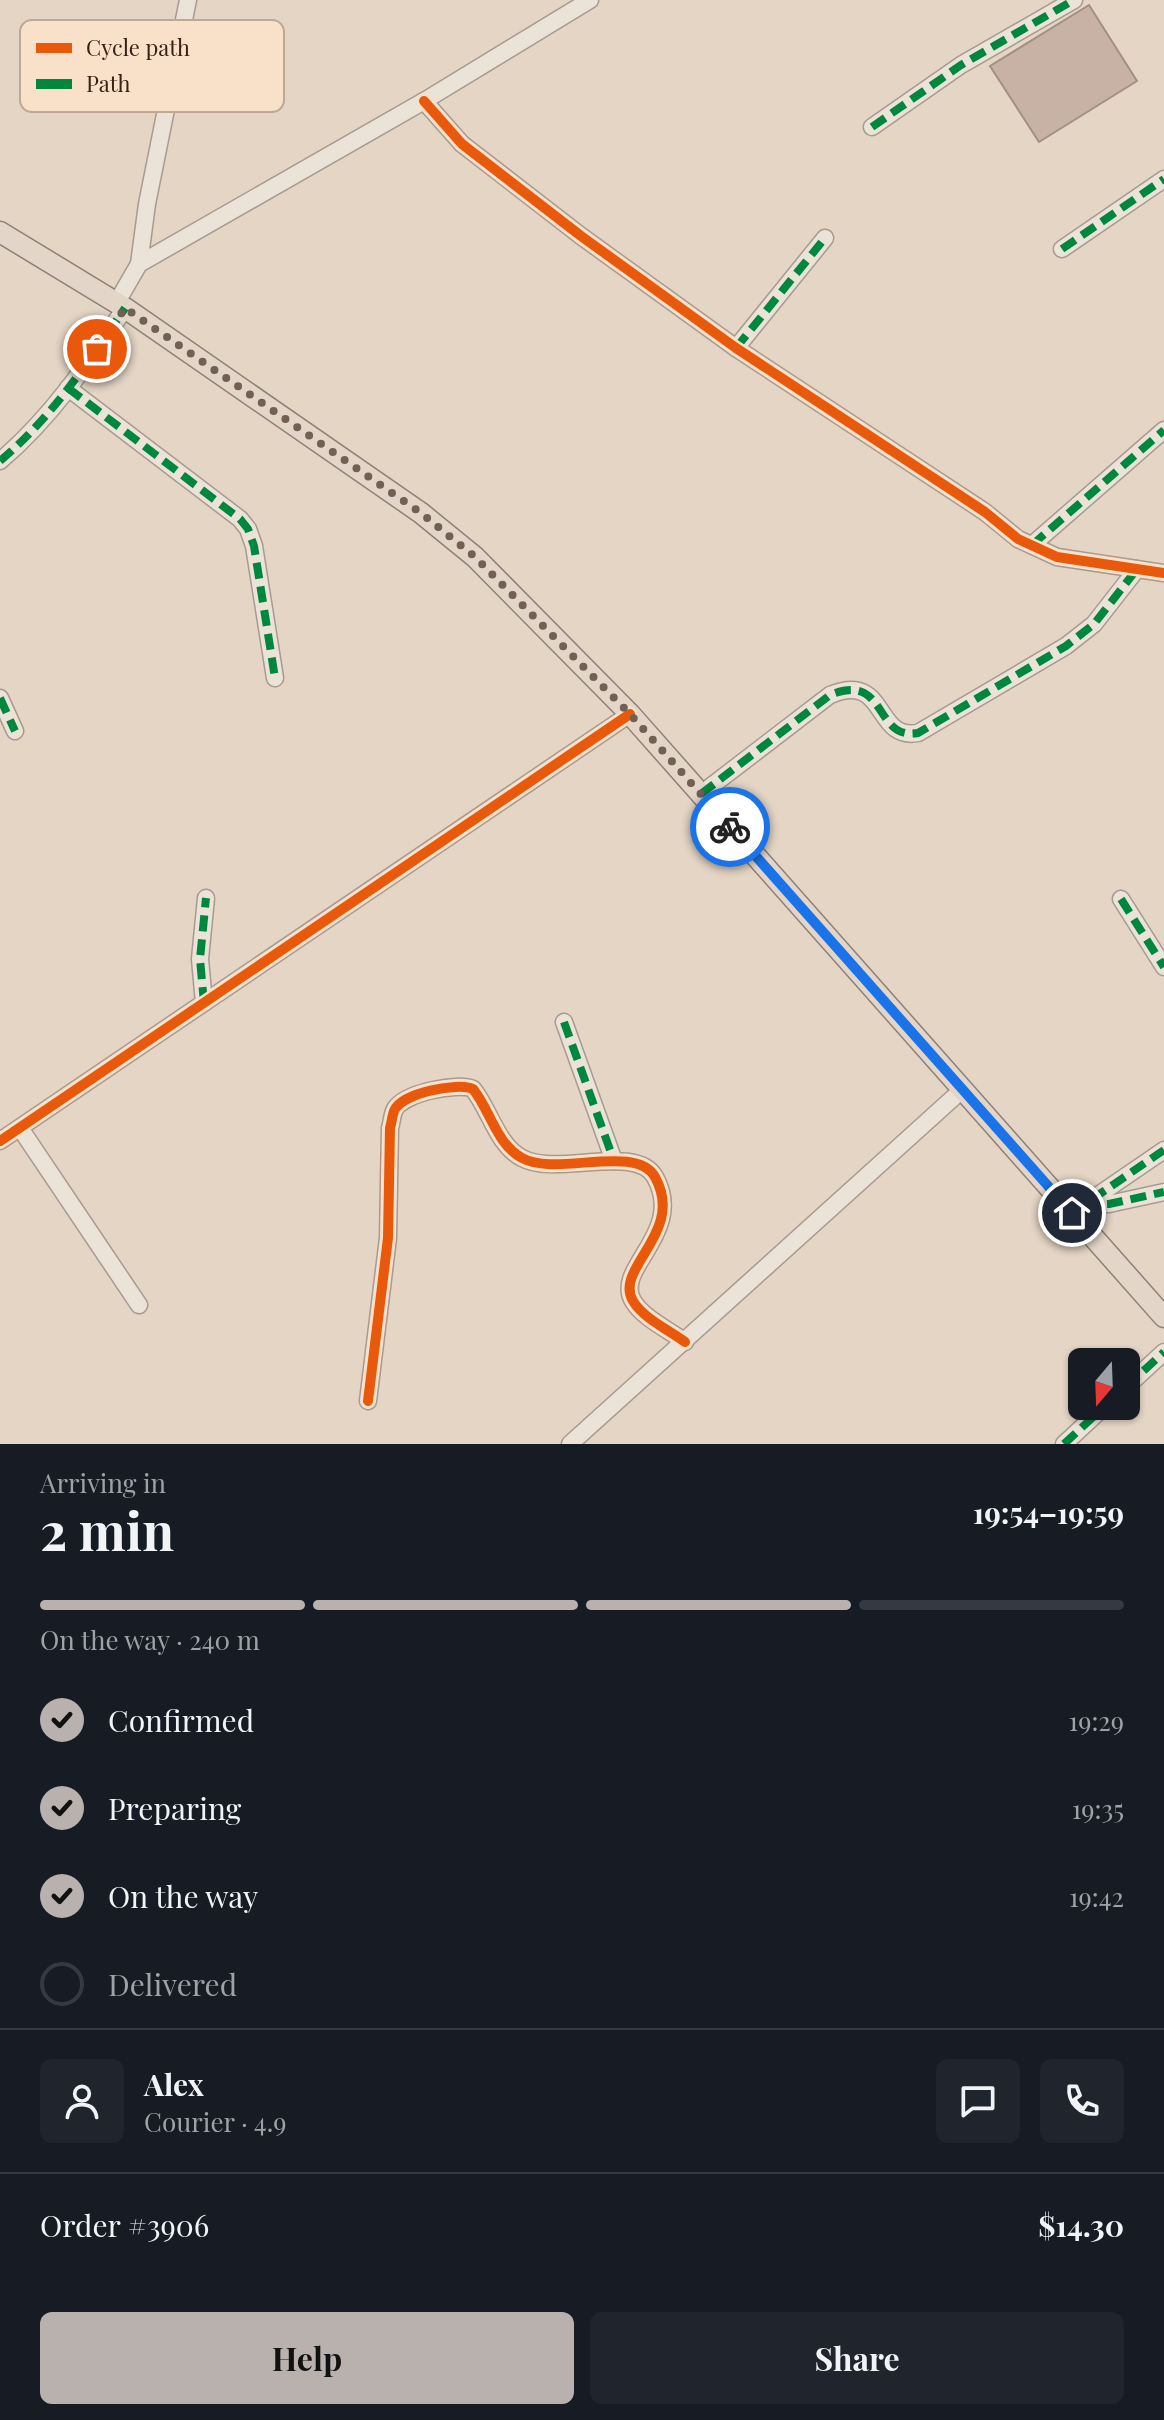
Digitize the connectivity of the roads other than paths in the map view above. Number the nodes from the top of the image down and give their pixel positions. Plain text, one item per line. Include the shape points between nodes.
1 (188, 0) edge
2 (590, 0) edge
3 (1074, 0) edge
4 (184, 20) edge
5 (424, 101) junction
6 (165, 112) edge
7 (872, 127) dead end
8 (1164, 179) edge
9 (0, 232) edge
10 (825, 238) dead end
11 (1062, 249) dead end
12 (139, 264) junction
13 (121, 305) junction
14 (736, 348) junction
15 (68, 388) junction
16 (1164, 430) edge
17 (0, 461) edge
18 (1032, 545) junction
19 (1137, 569) junction
20 (1164, 573) edge
21 (275, 678) dead end
22 (0, 698) edge
23 (630, 714) junction
24 (15, 731) dead end
25 (701, 794) junction
26 (206, 898) dead end
27 (1121, 899) dead end
28 (1164, 967) edge
29 (204, 1003) junction
30 (564, 1022) dead end
31 (963, 1089) junction
32 (20, 1128) junction
33 (0, 1141) edge
34 (1164, 1150) edge
35 (614, 1161) junction
36 (1164, 1192) edge
37 (1077, 1209) junction
38 (139, 1305) dead end
39 (1164, 1317) edge
40 (685, 1342) junction
41 (1164, 1352) edge
42 (1140, 1374) edge
43 (368, 1401) dead end
44 (1090, 1420) edge
45 (570, 1444) edge
46 (1064, 1444) edge

1 - 4 street
2 - 5 street
3 - 7 street via 961,65
5 - 12 street
5 - 14 street via 462,144
6 - 12 street
8 - 11 street
9 - 13 main road
10 - 14 street
12 - 13 street
13 - 15 street
13 - 23 main road via 421,513 475,557
14 - 18 street
15 - 17 street via 28,437
15 - 21 street via 248,529
16 - 18 street
18 - 19 street via 1057,557
19 - 20 street
19 - 25 street via 1094,624 1066,646 918,733 901,733 868,694 845,689
22 - 24 street
23 - 25 main road
23 - 29 street
25 - 31 main road
26 - 29 street via 200,959
27 - 28 street
29 - 32 street
30 - 35 street
31 - 37 main road
31 - 40 street
32 - 33 street
32 - 38 street
34 - 37 street
35 - 40 street via 650,1170 664,1205 658,1231 629,1281 629,1293 642,1311
35 - 43 street via 563,1166 524,1159 513,1152 473,1089 465,1085 449,1085 396,1108 390,1128 388,1238
36 - 37 street
37 - 39 main road
40 - 45 street
41 - 42 street
44 - 46 street

